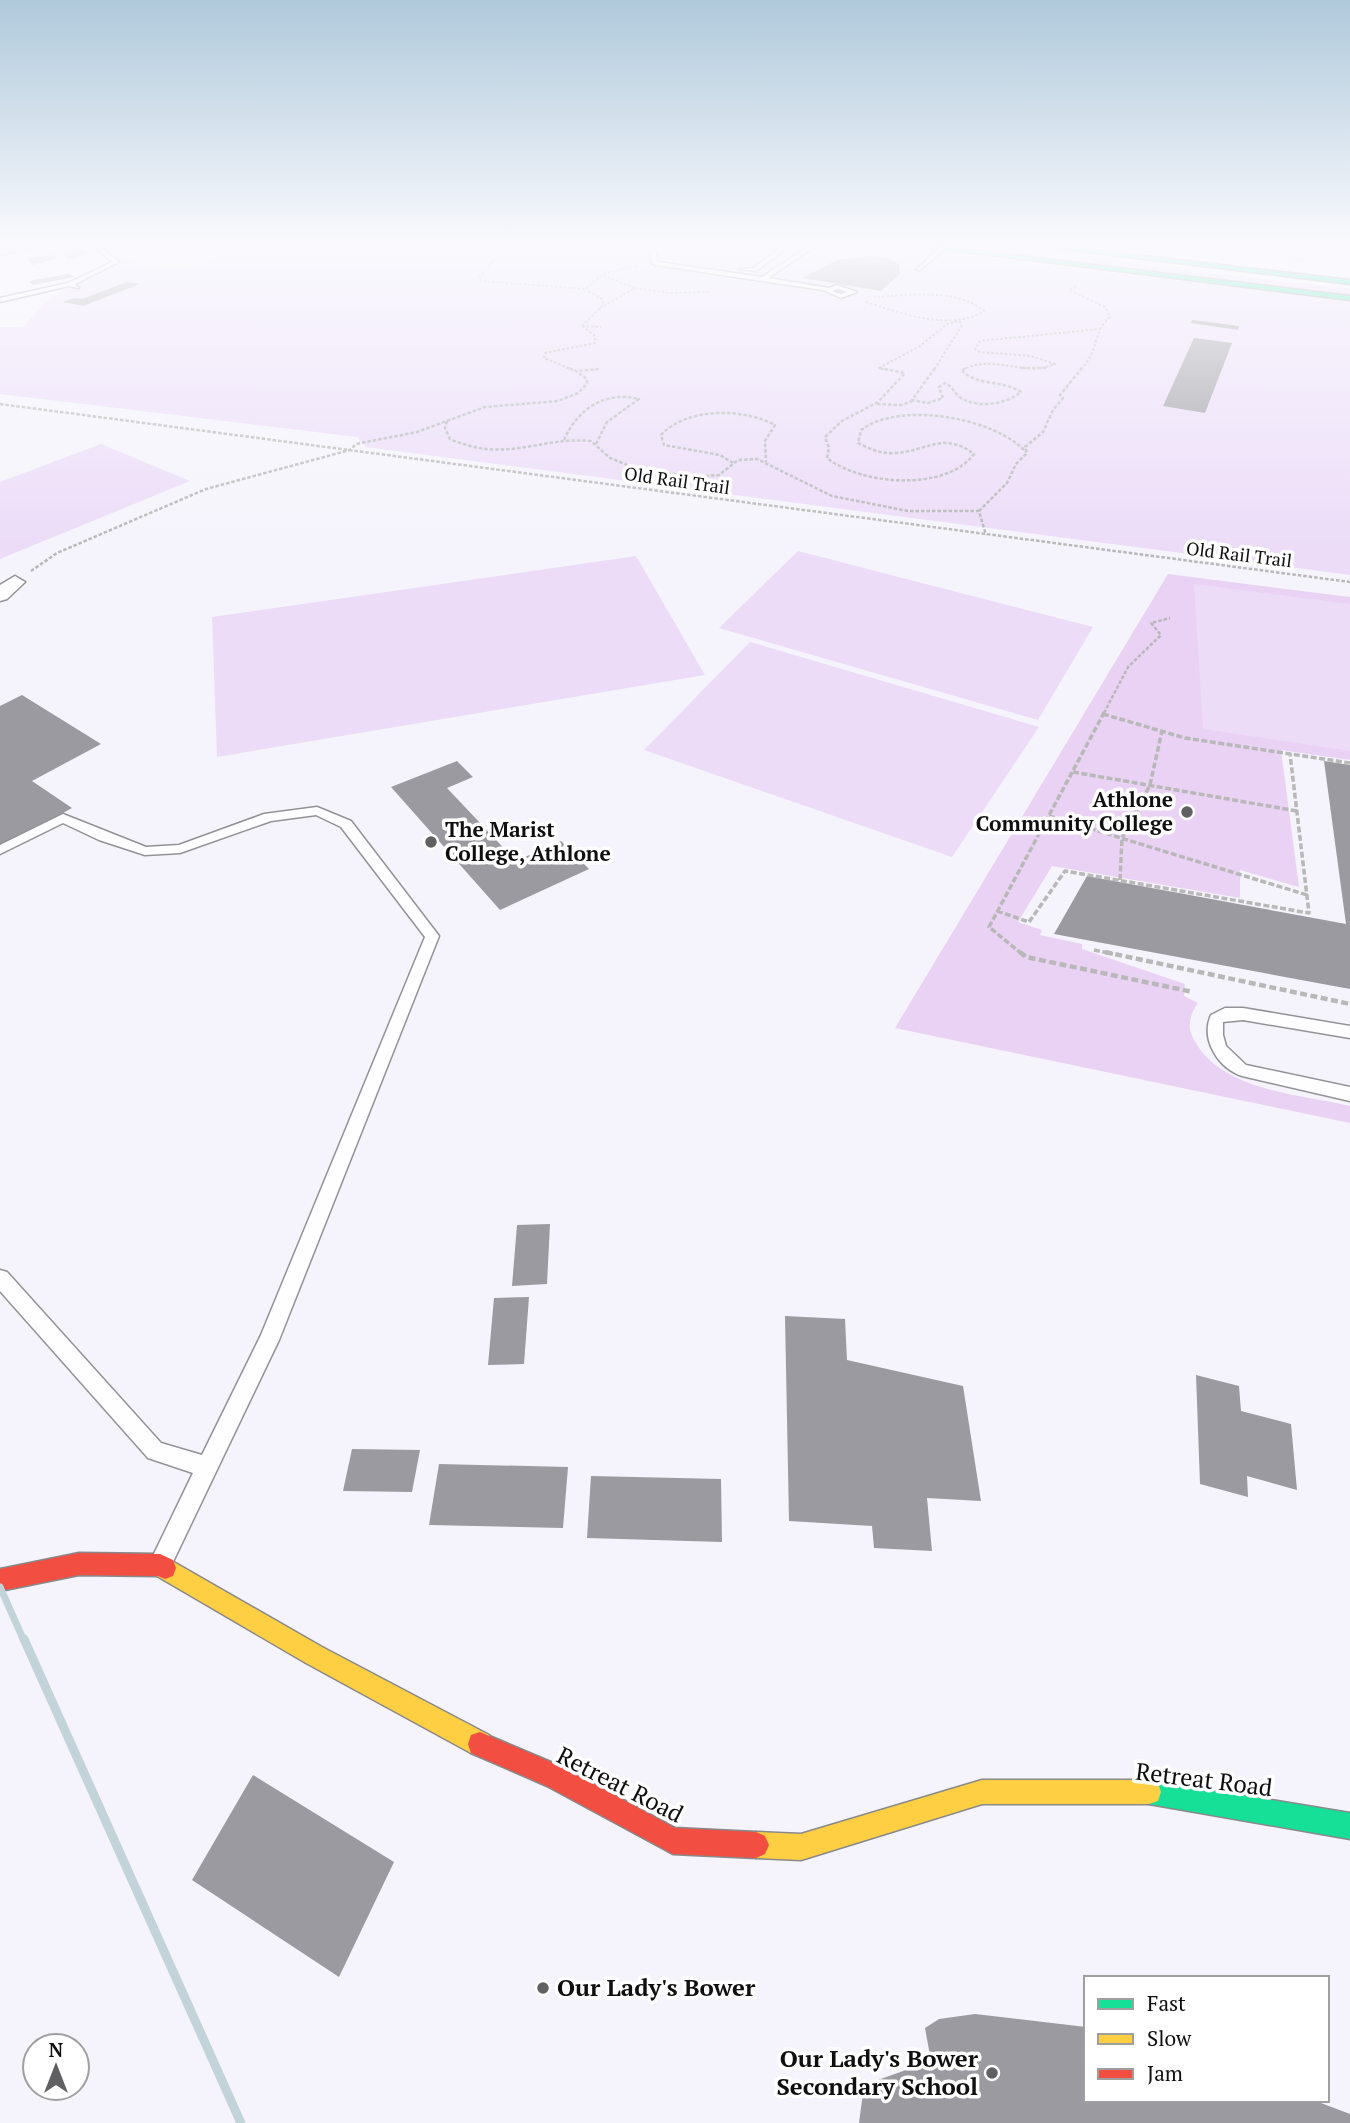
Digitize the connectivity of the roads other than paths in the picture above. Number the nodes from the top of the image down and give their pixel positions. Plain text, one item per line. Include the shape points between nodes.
1 (0, 850) edge
2 (1350, 1032) edge
3 (1350, 1094) edge
4 (0, 1279) edge
5 (208, 1467) junction
6 (160, 1565) junction
7 (0, 1580) edge
8 (1350, 1826) edge

1 - 5 lane via 64,818 145,851 180,849 269,817 317,811 346,824 432,936 269,1340
2 - 3 lane via 1243,1014 1225,1014 1216,1019 1213,1030 1227,1061 1242,1070
4 - 5 lane via 155,1451
5 - 6 lane
6 - 7 main road, Retreat Road via 79,1564
6 - 8 main road, Retreat Road via 327,1662 673,1841 801,1847 982,1792 1163,1792

